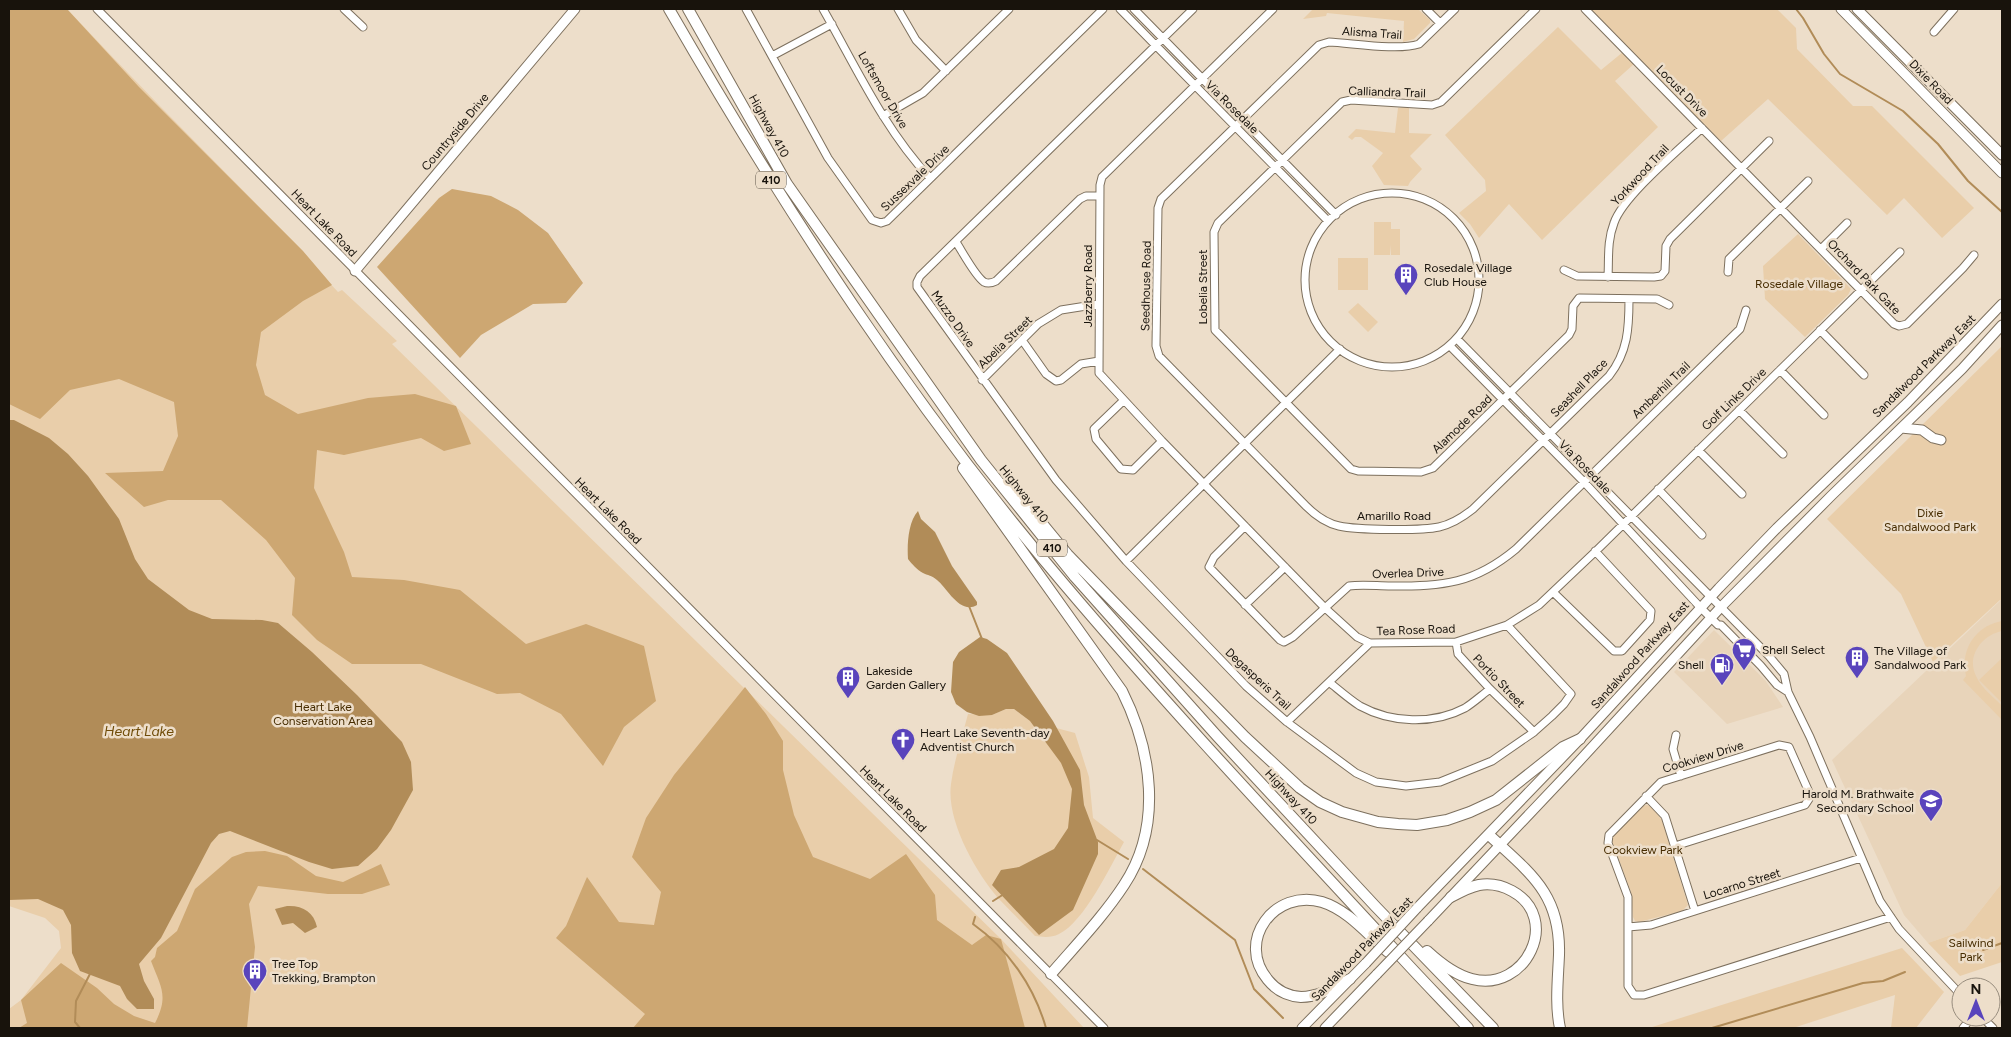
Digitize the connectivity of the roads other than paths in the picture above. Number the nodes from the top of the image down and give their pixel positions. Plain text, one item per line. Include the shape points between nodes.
1 (98, 9) edge
2 (344, 9) edge
3 (574, 9) edge
4 (669, 9) edge
5 (688, 9) edge
6 (746, 9) edge
7 (824, 9) edge
8 (899, 9) edge
9 (1009, 9) edge
10 (1103, 9) edge
11 (1120, 9) edge
12 (1134, 9) edge
13 (1193, 9) edge
14 (1273, 9) edge
15 (1426, 9) edge
16 (1455, 9) edge
17 (1536, 9) edge
18 (1585, 9) edge
19 (1841, 9) edge
20 (1857, 9) edge
21 (1954, 9) edge
22 (1440, 23) junction
23 (832, 24) junction
24 (363, 27) dead end
25 (1934, 32) dead end
26 (1163, 38) junction
27 (1156, 45) junction
28 (772, 56) junction
29 (946, 71) junction
30 (1202, 78) junction
31 (1195, 85) junction
32 (883, 116) junction
33 (1243, 119) junction
34 (1236, 127) junction
35 (1702, 128) junction
36 (1769, 142) dead end
37 (2002, 155) edge
38 (1282, 160) junction
39 (1275, 167) junction
40 (1742, 168) junction
41 (2002, 173) edge
42 (930, 178) junction
43 (1808, 182) dead end
44 (1762, 189) joint
45 (1100, 196) junction
46 (1781, 208) junction
47 (1336, 215) junction
48 (1328, 221) junction
49 (1847, 223) dead end
50 (956, 242) junction
51 (1820, 248) junction
52 (1900, 252) dead end
53 (1974, 255) dead end
54 (1564, 270) dead end
55 (355, 271) junction
56 (1728, 272) dead end
57 (1608, 277) junction
58 (1860, 290) junction
59 (1629, 298) junction
60 (1099, 304) junction
61 (2002, 304) edge
62 (1668, 305) dead end
63 (1746, 310) dead end
64 (2002, 325) edge
65 (1820, 330) junction
66 (1457, 339) junction
67 (1022, 340) junction
68 (1450, 346) junction
69 (1340, 349) junction
70 (1098, 361) junction
71 (1780, 370) junction
72 (1864, 375) dead end
73 (982, 380) junction
74 (1510, 393) junction
75 (1504, 399) junction
76 (1123, 401) junction
77 (1908, 402) junction
78 (1285, 403) junction
79 (1739, 410) junction
80 (1917, 412) junction
81 (1824, 415) dead end
82 (1901, 428) junction
83 (1550, 433) junction
84 (1543, 440) junction
85 (1941, 440) dead end
86 (949, 441) junction
87 (1162, 442) junction
88 (1244, 443) junction
89 (1698, 450) junction
90 (1783, 454) dead end
91 (982, 460) junction
92 (1590, 475) junction
93 (1584, 482) junction
94 (1204, 484) junction
95 (1658, 489) junction
96 (1742, 494) dead end
97 (1630, 516) junction
98 (1622, 523) junction
99 (1245, 526) junction
100 (1702, 535) dead end
101 (1596, 551) junction
102 (1126, 562) junction
103 (1285, 567) junction
104 (1553, 592) junction
105 (1710, 597) junction
106 (1245, 605) junction
107 (1721, 606) junction
108 (1324, 607) junction
109 (1700, 607) junction
110 (1710, 618) junction
111 (1507, 625) junction
112 (1456, 642) junction
113 (1370, 643) junction
114 (1329, 682) junction
115 (1490, 689) junction
116 (1788, 692) junction
117 (1288, 722) junction
118 (1534, 732) junction
119 (1676, 735) dead end
120 (1580, 739) junction
121 (1681, 776) junction
122 (1646, 796) junction
123 (1489, 835) junction
124 (1499, 844) junction
125 (1675, 846) junction
126 (1861, 858) junction
127 (1451, 896) junction
128 (1376, 907) junction
129 (1695, 911) junction
130 (1891, 917) junction
131 (1628, 927) junction
132 (1410, 967) junction
133 (1051, 974) junction
134 (1350, 979) junction
135 (1951, 985) edge
136 (1104, 1028) edge
137 (1302, 1028) edge
138 (1324, 1028) edge
139 (1468, 1028) edge
140 (1493, 1028) edge
141 (1560, 1028) edge

1 - 55 street, Heart Lake Road
2 - 24 street
3 - 55 main road, Countryside Drive
4 - 86 highway, Highway 410 / 410 via 726,109 789,208
5 - 91 highway, Highway 410 / 410 via 787,184
6 - 28 street, Sussexvale Drive
7 - 23 street, Loftsmoor Drive
8 - 29 street via 916,40
9 - 29 street
10 - 42 street, Sussexvale Drive
11 - 27 street, Via Rosedale
12 - 26 street, Via Rosedale
13 - 26 street, Muzzo Drive
14 - 30 street
15 - 22 street
16 - 22 street, Alisma Trail
17 - 38 street, Calliandra Trail via 1441,102 1426,105 1342,102
18 - 35 street, Locust Drive
19 - 41 main road, Dixie Road
20 - 37 main road, Dixie Road
21 - 25 street
22 - 33 street, Alisma Trail via 1414,46 1322,44
23 - 28 street
23 - 32 street, Loftsmoor Drive
26 - 27 street, Muzzo Drive
26 - 30 street, Via Rosedale
27 - 31 street, Via Rosedale
27 - 50 street, Muzzo Drive
28 - 42 street, Sussexvale Drive via 828,158 872,220 887,221
29 - 32 street via 923,93
30 - 31 street, Jazzberry Road
30 - 33 street, Via Rosedale
31 - 34 street, Via Rosedale
31 - 45 street, Jazzberry Road via 1104,174 1100,181
32 - 42 street, Loftsmoor Drive via 911,158
33 - 34 street, Alisma Trail
33 - 38 street, Via Rosedale
34 - 39 street, Via Rosedale
34 - 88 street, Seedhouse Road via 1159,203 1156,346 1162,360
35 - 40 street, Locust Drive
35 - 57 street, Yorkwood Trail via 1634,194 1617,215 1609,239
36 - 40 street
38 - 39 street, Calliandra Trail
38 - 47 street, Via Rosedale
39 - 48 street, Via Rosedale
39 - 78 street, Lobelia Street via 1215,228 1213,326 1218,336
40 - 44 street, Locust Drive
40 - 57 street via 1670,239 1666,246 1664,274
43 - 46 street
44 - 46 street, Orchard Park Gate
45 - 50 street via 1086,196 1080,200 992,283 981,279
45 - 60 street, Jazzberry Road
46 - 51 street, Orchard Park Gate
46 - 56 street via 1729,259
47 - 48 street
47 - 66 street via 1355,202 1392,193 1427,201 1450,215 1469,239 1479,272 1476,301
48 - 69 street via 1310,254 1306,288 1318,324
49 - 51 street
50 - 73 street, Muzzo Drive via 920,276 917,285
51 - 58 street, Orchard Park Gate
52 - 58 street, Golf Links Drive
53 - 58 street, Orchard Park Gate via 1907,324 1894,324
54 - 57 street via 1577,276
55 - 133 street, Heart Lake Road
58 - 65 street, Golf Links Drive
59 - 62 street via 1657,299
59 - 74 street, Alamode Road via 1577,300 1573,306 1569,334
59 - 83 street, Seashell Place via 1628,337 1617,366
60 - 67 street, Abelia Street via 1062,310 1038,324
60 - 70 street, Jazzberry Road
61 - 77 main road, Sandalwood Parkway East
63 - 92 street, Amberhill Trail via 1740,329
64 - 80 main road, Sandalwood Parkway East
65 - 71 street, Golf Links Drive
65 - 72 street
66 - 68 street
66 - 74 street, Via Rosedale
67 - 70 street via 1046,374 1056,381 1062,380 1081,364
67 - 73 street, Abelia Street
68 - 69 street via 1424,360 1396,366 1364,361
68 - 75 street, Via Rosedale
69 - 78 street
70 - 76 street, Jazzberry Road via 1099,373
71 - 79 street, Golf Links Drive
71 - 81 street
73 - 102 street, Muzzo Drive via 1056,480
74 - 75 street, Alamode Road
74 - 83 street, Via Rosedale
75 - 78 street, Alamode Road via 1433,468 1421,472 1350,469
75 - 84 street, Via Rosedale
76 - 87 street, Jazzberry Road
76 - 87 street via 1094,429 1096,440 1121,469 1133,470
77 - 80 main road
77 - 105 main road, Sandalwood Parkway East
78 - 88 street
79 - 89 street, Golf Links Drive
79 - 90 street
80 - 82 main road, Sandalwood Parkway East
82 - 85 main road via 1922,430
82 - 107 main road, Sandalwood Parkway East
83 - 84 street, Seashell Place
83 - 92 street, Via Rosedale
84 - 88 street, Amarillo Road via 1467,514 1430,528 1354,528 1324,520
84 - 93 street, Via Rosedale
86 - 132 highway, Highway 410 / 410 via 1062,583
86 - 133 highway via 957,460 1122,691 1135,719 1147,761 1147,822 1138,856 1125,884
87 - 94 street, Jazzberry Road
88 - 94 street
89 - 95 street, Golf Links Drive
89 - 96 street
91 - 120 highway via 997,469 1068,555 1245,737 1300,788 1334,809 1358,818 1398,824 1447,820 1496,800 1563,746
91 - 128 highway, Highway 410 / 410 via 1075,576 1217,736
92 - 93 street, Amberhill Trail
92 - 97 street, Via Rosedale
93 - 98 street, Via Rosedale
93 - 108 street, Overlea Drive via 1516,550 1488,569 1442,585 1348,586
94 - 99 street, Tea Rose Road
94 - 102 street
95 - 97 street, Golf Links Drive
95 - 100 street
97 - 98 street, Golf Links Drive
97 - 105 street, Via Rosedale
98 - 101 street, Tea Rose Road
98 - 109 street, Via Rosedale
99 - 103 street, Tea Rose Road
99 - 106 street via 1214,557 1209,568
101 - 104 street, Tea Rose Road
101 - 104 street via 1651,611 1650,620 1622,651 1614,651
102 - 117 street, Degasperis Trail via 1246,686
103 - 106 street
103 - 108 street, Tea Rose Road
104 - 111 street, Tea Rose Road
105 - 107 street, Via Rosedale
105 - 109 main road, Sandalwood Parkway East
106 - 108 street, Overlea Drive via 1284,642
107 - 110 main road, Sandalwood Parkway East
107 - 116 street, Via Rosedale via 1784,674
108 - 113 street, Tea Rose Road via 1357,638
109 - 110 street, Via Rosedale
109 - 120 main road, Sandalwood Parkway East
110 - 116 street, Via Rosedale
110 - 124 main road, Sandalwood Parkway East
111 - 112 street, Tea Rose Road
111 - 118 street, Degasperis Trail via 1571,694
112 - 113 street, Tea Rose Road
112 - 115 street, Portio Street via 1458,654
113 - 114 street
114 - 115 street via 1359,705 1398,719 1423,720 1446,716
114 - 117 street
115 - 118 street, Portio Street
116 - 126 street, Via Rosedale
117 - 118 street, Degasperis Trail via 1356,773 1376,782 1406,786 1440,782 1492,761
119 - 121 street via 1673,749
120 - 123 main road, Sandalwood Parkway East
121 - 122 street, Cookview Drive via 1661,782
121 - 125 street, Cookview Drive via 1783,745 1791,750 1810,795 1802,806
122 - 125 street via 1665,816
122 - 131 street, Cookview Drive via 1607,839 1627,893
123 - 124 highway
123 - 134 main road, Sandalwood Parkway East, bridge
124 - 127 main road, Sandalwood Parkway East
124 - 141 highway via 1542,888 1554,911 1560,939 1557,995
125 - 129 street
126 - 129 street, Locarno Street
126 - 130 street, Via Rosedale
127 - 128 highway via 1488,884 1507,888 1520,896 1529,908 1536,931 1533,948 1513,973 1486,981 1465,977 1442,964 1389,914
127 - 138 main road, Sandalwood Parkway East, bridge
128 - 140 highway, Highway 410 / 410
129 - 131 street, Locarno Street via 1651,925
130 - 131 street, Cookview Drive via 1641,996 1634,995 1628,986
130 - 135 street, Via Rosedale
132 - 134 highway via 1398,962 1350,918 1322,902 1294,901 1275,910 1263,923 1256,940 1256,959 1264,976 1276,988 1288,994 1307,996 1328,991
132 - 139 highway, Highway 410 / 410
133 - 136 street, Heart Lake Road
134 - 137 main road, Sandalwood Parkway East

